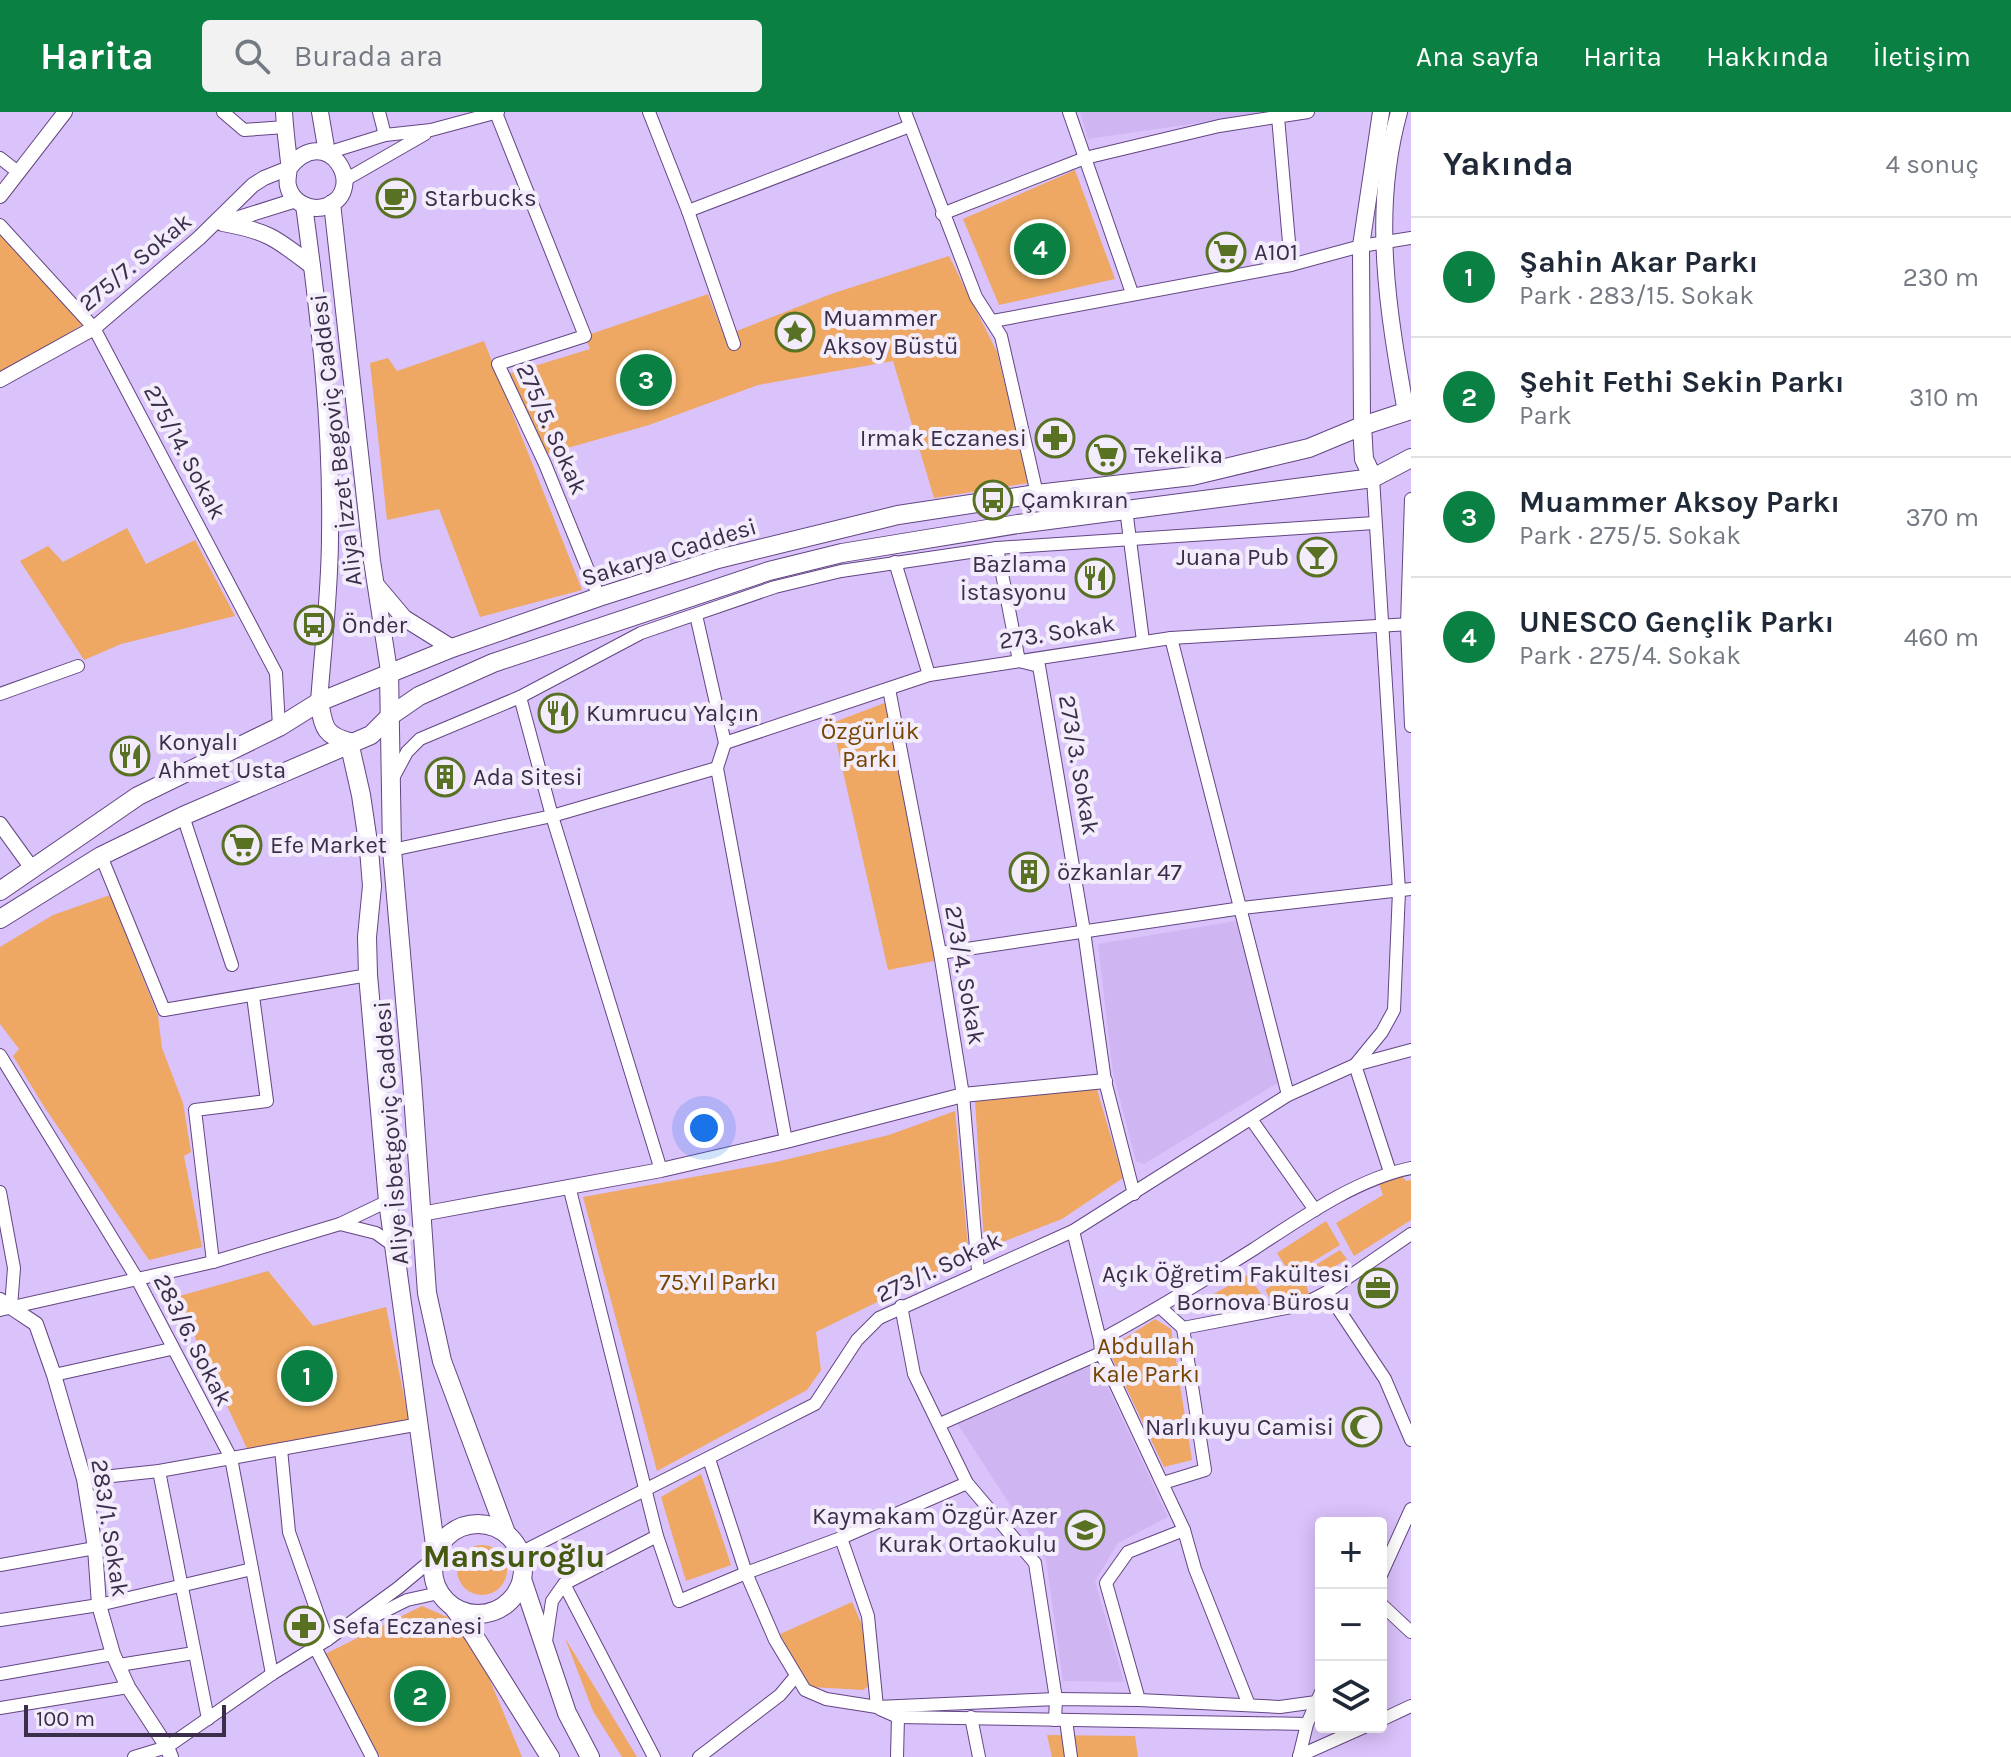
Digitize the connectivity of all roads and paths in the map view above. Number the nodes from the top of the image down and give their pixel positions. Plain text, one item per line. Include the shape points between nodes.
1 (65, 112) edge
2 (223, 112) edge
3 (320, 112) edge
4 (379, 112) edge
5 (497, 112) edge
6 (649, 112) edge
7 (905, 112) edge
8 (1069, 112) edge
9 (1308, 112) edge
10 (1399, 112) edge
11 (1377, 115) edge
12 (1278, 117) junction
13 (285, 119) edge
14 (910, 126) junction
15 (431, 130) junction
16 (385, 135) junction
17 (327, 153) junction
18 (0, 158) edge
19 (1085, 158) junction
20 (289, 168) junction
21 (18, 172) junction
22 (345, 180) junction
23 (0, 196) edge
24 (300, 203) junction
25 (332, 203) junction
26 (688, 211) junction
27 (942, 214) junction
28 (0, 225) edge
29 (218, 225) junction
30 (1411, 238) edge
31 (1382, 243) junction
32 (1361, 246) junction
33 (1291, 265) junction
34 (312, 266) junction
35 (1132, 293) junction
36 (993, 321) junction
37 (94, 328) junction
38 (734, 344) dead end
39 (0, 380) edge
40 (1409, 413) edge
41 (1362, 426) junction
42 (1411, 458) edge
43 (1373, 478) junction
44 (1037, 494) junction
45 (1411, 499) edge
46 (1411, 507) edge
47 (1126, 509) junction
48 (1374, 523) junction
49 (1130, 537) junction
50 (997, 548) junction
51 (895, 562) junction
52 (772, 579) junction
53 (377, 586) junction
54 (599, 597) junction
55 (696, 615) junction
56 (1409, 624) edge
57 (1381, 627) junction
58 (1171, 638) junction
59 (1143, 641) junction
60 (452, 648) junction
61 (1019, 661) junction
62 (78, 666) dead end
63 (389, 671) junction
64 (929, 675) junction
65 (889, 689) junction
66 (0, 694) edge
67 (520, 697) junction
68 (319, 702) junction
69 (390, 716) junction
70 (1411, 726) edge
71 (279, 727) junction
72 (349, 742) junction
73 (725, 743) junction
74 (717, 768) junction
75 (391, 782) junction
76 (183, 816) junction
77 (552, 816) junction
78 (0, 824) edge
79 (5, 839) edge
80 (392, 850) junction
81 (101, 856) junction
82 (31, 867) junction
83 (1405, 890) edge
84 (0, 891) edge
85 (1242, 908) junction
86 (0, 919) edge
87 (1084, 931) junction
88 (940, 953) junction
89 (232, 965) dead end
90 (368, 975) junction
91 (253, 996) junction
92 (1411, 1050) edge
93 (2, 1061) edge
94 (1355, 1065) junction
95 (1105, 1081) junction
96 (963, 1095) junction
97 (1288, 1095) junction
98 (1251, 1119) junction
99 (786, 1141) junction
100 (1411, 1168) edge
101 (661, 1170) junction
102 (1390, 1172) junction
103 (569, 1186) junction
104 (0, 1192) edge
105 (1134, 1194) junction
106 (388, 1201) junction
107 (1315, 1210) junction
108 (421, 1214) junction
109 (340, 1224) junction
110 (1073, 1231) junction
111 (1410, 1237) edge
112 (394, 1246) junction
113 (213, 1262) junction
114 (978, 1271) junction
115 (136, 1277) junction
116 (1327, 1292) junction
117 (4, 1306) edge
118 (901, 1306) junction
119 (1161, 1308) junction
120 (1183, 1328) junction
121 (1100, 1346) junction
122 (171, 1349) junction
123 (54, 1375) junction
124 (420, 1424) junction
125 (940, 1424) junction
126 (1411, 1440) edge
127 (281, 1449) junction
128 (231, 1458) junction
129 (709, 1459) junction
130 (159, 1471) junction
131 (84, 1479) junction
132 (967, 1483) junction
133 (1163, 1483) junction
134 (646, 1490) junction
135 (1411, 1509) edge
136 (1184, 1530) junction
137 (506, 1533) junction
138 (657, 1536) junction
139 (841, 1538) junction
140 (95, 1548) junction
141 (520, 1553) junction
142 (435, 1555) junction
143 (1387, 1562) edge
144 (0, 1565) edge
145 (252, 1569) junction
146 (746, 1573) junction
147 (522, 1579) junction
148 (564, 1584) junction
149 (181, 1586) junction
150 (439, 1593) junction
151 (99, 1605) junction
152 (453, 1607) junction
153 (1387, 1610) edge
154 (0, 1620) edge
155 (1411, 1632) edge
156 (327, 1640) junction
157 (315, 1647) junction
158 (546, 1648) junction
159 (194, 1653) junction
160 (116, 1659) junction
161 (0, 1674) edge
162 (272, 1674) junction
163 (795, 1677) junction
164 (128, 1687) junction
165 (1315, 1698) edge
166 (1056, 1699) junction
167 (1139, 1700) junction
168 (1315, 1704) edge
169 (1249, 1705) junction
170 (1411, 1706) edge
171 (877, 1707) junction
172 (0, 1708) edge
173 (567, 1713) junction
174 (898, 1717) junction
175 (971, 1717) junction
176 (1387, 1717) edge
177 (208, 1719) junction
178 (1061, 1720) junction
179 (1307, 1724) junction
180 (1351, 1733) edge
181 (169, 1752) edge
182 (134, 1757) edge
183 (372, 1757) edge
184 (547, 1757) edge
185 (590, 1757) edge
186 (604, 1757) edge
187 (654, 1757) edge
188 (699, 1757) edge
189 (897, 1757) edge
190 (979, 1757) edge
191 (1071, 1757) edge
192 (1299, 1757) edge

1 - 21 street
2 - 13 street via 244,130
3 - 17 main road
4 - 16 street
5 - 15 street
5 - 54 street, 275/5. Sokak via 585,336 498,364
6 - 26 street
7 - 14 street
8 - 19 street
9 - 12 street
10 - 31 main road via 1390,146
11 - 32 main road
12 - 19 street
12 - 33 street
13 - 20 main road, Aliya İzzet Begoviç Caddesi
14 - 26 street
14 - 27 street
15 - 16 street
15 - 22 street
16 - 17 street
17 - 20 main road via 299,156
17 - 22 main road via 340,164
18 - 21 street
19 - 27 street
19 - 35 street
20 - 24 main road, Aliya İzzet Begoviç Caddesi via 288,185
20 - 29 street, 275/7. Sokak via 253,185
21 - 23 street
22 - 25 main road
24 - 25 main road via 319,208
24 - 29 street
24 - 34 main road, Aliya İzzet Begoviç Caddesi
25 - 53 main road, Aliya İzzet Begoviç Caddesi
26 - 38 street
27 - 36 street via 976,297
28 - 37 street, 275/14. Sokak
29 - 34 main road via 255,229 279,239
29 - 37 street, 275/7. Sokak
30 - 31 street
31 - 32 street
31 - 40 main road via 1389,322
32 - 33 street
32 - 41 main road
33 - 35 street
34 - 68 main road, Aliya İzzet Begoviç Caddesi via 330,491
35 - 36 street
36 - 44 street via 1001,336
37 - 39 street, 275/7. Sokak
37 - 71 street, 275/14. Sokak via 276,673
40 - 41 main road, Sakarya Caddesi
41 - 43 main road via 1364,459
41 - 44 main road, Sakarya Caddesi via 1309,448 1192,476
42 - 43 main road
43 - 47 main road, Sakarya Caddesi
43 - 48 street, 273/1. Sokak
44 - 54 main road, Sakarya Caddesi via 898,515 718,559
45 - 46 street
46 - 56 street
47 - 49 street
47 - 52 main road, Sakarya Caddesi via 842,553
48 - 49 street
48 - 57 street, 273/1. Sokak
49 - 50 street
49 - 59 street
50 - 51 street
50 - 61 street
51 - 52 street
51 - 64 street
52 - 55 street
52 - 69 main road, Sakarya Caddesi via 493,663 419,696
53 - 60 main road via 404,618
53 - 63 main road, Aliya İzzet Begoviç Caddesi
54 - 60 main road, Sakarya Caddesi
55 - 67 street via 641,633
55 - 73 street
56 - 57 street, 273. Sokak
56 - 70 street
57 - 58 street, 273. Sokak
57 - 83 street, 273/1. Sokak
58 - 59 street, 273. Sokak
58 - 85 street
59 - 61 street, 273. Sokak
60 - 63 main road, Sakarya Caddesi
61 - 64 street, 273. Sokak
61 - 87 street, 273/3. Sokak via 1039,666
62 - 66 street
63 - 68 main road, Sakarya Caddesi
63 - 69 main road, Aliye İsbetgoviç Caddesi
64 - 65 street, 273. Sokak
65 - 73 street, 273. Sokak
65 - 88 street, 273/4. Sokak
67 - 75 street via 420,739
67 - 77 street
68 - 71 main road, Sakarya Caddesi
68 - 72 main road via 332,737
69 - 72 main road, Sakarya Caddesi via 371,735
69 - 75 main road, Aliye İsbetgoviç Caddesi
71 - 82 main road, Sakarya Caddesi via 138,796
72 - 76 main road
72 - 90 main road, Aliye İsbetgoviç Caddesi via 369,849
73 - 74 street
74 - 77 street
74 - 99 street
75 - 80 main road, Aliye İsbetgoviç Caddesi
76 - 81 main road
76 - 89 street
77 - 80 street
77 - 101 street
78 - 79 street
79 - 82 street
80 - 108 main road, Aliye İsbetgoviç Caddesi
81 - 86 main road
81 - 91 street via 164,1010
82 - 84 main road, Sakarya Caddesi
83 - 85 street
83 - 94 street, 273/1. Sokak via 1394,1010
85 - 87 street
85 - 97 street
87 - 88 street
87 - 95 street, 273/3. Sokak
88 - 96 street, 273/4. Sokak
90 - 91 street
90 - 106 main road, Aliye İsbetgoviç Caddesi
91 - 113 street via 267,1101 195,1110
92 - 94 street, 273/1. Sokak
93 - 115 street, 283/6. Sokak
94 - 97 street, 273/1. Sokak
94 - 102 street
95 - 96 street
95 - 105 street, 273/3. Sokak
96 - 99 street
96 - 114 street, 273/4. Sokak
97 - 98 street, 273/1. Sokak
98 - 105 street, 273/1. Sokak
98 - 107 street
99 - 101 street
100 - 102 street
101 - 103 street
102 - 107 street
103 - 108 street
103 - 134 street
104 - 117 street via 14,1268
105 - 110 street, 273/1. Sokak
106 - 109 street
106 - 112 main road, Aliye İsbetgoviç Caddesi
107 - 119 street
108 - 137 main road, Aliye İsbetgoviç Caddesi via 427,1293 442,1361
109 - 112 street via 376,1233
109 - 113 street
110 - 114 street, 273/1. Sokak
110 - 121 street
111 - 116 street
112 - 124 main road, Aliye İsbetgoviç Caddesi
113 - 115 street
114 - 118 street, 273/1. Sokak
115 - 117 street
115 - 122 street, 283/6. Sokak
116 - 120 street via 1302,1305
116 - 126 street via 1385,1379
117 - 123 street, 283/1. Sokak via 36,1324
118 - 125 street via 914,1374
118 - 129 street, 273/1. Sokak via 857,1340 815,1404
119 - 120 street
119 - 121 street
120 - 133 street via 1205,1470
121 - 125 street
121 - 133 street
122 - 123 street
122 - 128 street, 283/6. Sokak
123 - 131 street, 283/1. Sokak
124 - 127 street
124 - 142 main road, Aliye İsbetgoviç Caddesi
125 - 132 street
127 - 128 street
127 - 156 street via 289,1532
128 - 130 street
128 - 145 street, 283/6. Sokak
129 - 134 street, 273/1. Sokak
129 - 146 street
130 - 131 street
130 - 149 street
131 - 140 street, 283/1. Sokak
132 - 139 street
132 - 166 street via 1035,1563
133 - 136 street
134 - 138 street
134 - 141 street, 273/1. Sokak
135 - 143 street
136 - 167 street via 1128,1552 1106,1583
136 - 169 street
137 - 141 main road
137 - 142 main road via 469,1524 447,1536
138 - 146 street via 679,1601
138 - 148 street
139 - 146 street
139 - 171 street via 868,1616
140 - 144 street
140 - 151 street, 283/1. Sokak
141 - 147 main road
142 - 150 main road via 432,1570
142 - 156 street
145 - 149 street
145 - 162 street, 283/6. Sokak
146 - 163 street
147 - 152 main road via 501,1608 476,1614
147 - 158 main road
148 - 158 street via 552,1601
148 - 187 street
149 - 151 street
149 - 159 street
150 - 152 main road
150 - 156 street via 407,1600
151 - 154 street
151 - 160 street, 283/1. Sokak
152 - 184 main road
153 - 155 street
156 - 157 street
157 - 162 street
157 - 183 street
158 - 173 main road
159 - 160 street
159 - 177 street
160 - 161 street
160 - 164 street, 283/1. Sokak
162 - 177 street
163 - 171 street via 805,1690 826,1699
163 - 188 street via 780,1695
164 - 172 street
164 - 181 street, 283/1. Sokak
165 - 169 street via 1280,1707
166 - 167 street
166 - 171 street
166 - 178 street
167 - 169 street
168 - 179 street
170 - 176 street
171 - 174 street
173 - 185 main road
173 - 186 main road
174 - 175 street
174 - 189 street
175 - 178 street
175 - 190 street
177 - 181 street
178 - 179 street
178 - 191 street
179 - 192 street
180 - 192 street
181 - 182 street

